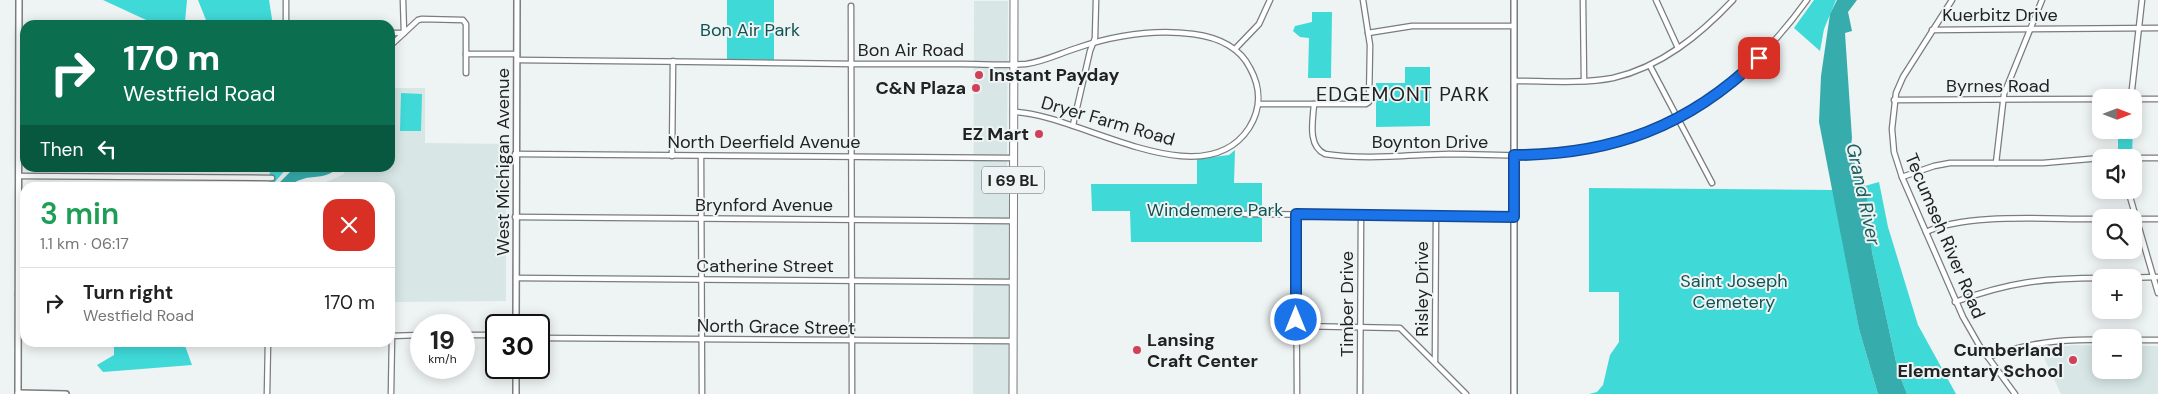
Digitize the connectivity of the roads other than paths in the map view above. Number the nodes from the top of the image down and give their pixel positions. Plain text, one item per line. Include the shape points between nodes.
1 (19, 0) edge
2 (286, 0) edge
3 (403, 0) edge
4 (517, 0) edge
5 (1014, 0) edge
6 (1096, 0) edge
7 (1270, 0) edge
8 (1363, 0) edge
9 (1514, 0) edge
10 (1583, 0) edge
11 (1656, 0) edge
12 (1733, 0) edge
13 (1807, 0) edge
14 (1952, 0) edge
15 (2042, 0) edge
16 (2142, 0) edge
17 (851, 6) dead end
18 (286, 20) edge
19 (1514, 26) junction
20 (2138, 28) junction
21 (2158, 28) edge
22 (1932, 30) junction
23 (2031, 30) junction
24 (395, 33) edge
25 (404, 33) junction
26 (1368, 33) junction
27 (395, 41) edge
28 (1094, 42) junction
29 (1678, 48) junction
30 (1235, 49) junction
31 (466, 54) junction
32 (517, 57) junction
33 (673, 62) junction
34 (850, 64) junction
35 (1014, 64) junction
36 (1650, 66) junction
37 (466, 73) dead end
38 (1584, 80) junction
39 (1514, 81) junction
40 (2133, 89) edge
41 (2142, 98) edge
42 (2158, 98) edge
43 (2004, 99) junction
44 (2092, 99) edge
45 (1894, 100) junction
46 (1259, 104) junction
47 (1314, 104) junction
48 (1014, 112) junction
49 (1678, 118) junction
50 (1073, 125) junction
51 (515, 154) junction
52 (1514, 155) junction
53 (672, 156) junction
54 (701, 156) junction
55 (850, 156) junction
56 (1013, 158) junction
57 (2142, 158) edge
58 (2158, 158) edge
59 (2092, 159) edge
60 (1996, 163) junction
61 (19, 176) junction
62 (272, 178) dead end
63 (1902, 178) junction
64 (1712, 183) dead end
65 (1245, 214) dead end
66 (1296, 214) junction
67 (1361, 215) junction
68 (1436, 216) junction
69 (1514, 217) junction
70 (516, 218) junction
71 (701, 218) junction
72 (850, 219) junction
73 (2092, 219) edge
74 (2142, 219) edge
75 (2158, 219) edge
76 (1013, 221) junction
77 (1926, 232) junction
78 (2142, 238) edge
79 (2142, 277) edge
80 (2156, 277) edge
81 (516, 278) junction
82 (2092, 278) edge
83 (701, 279) junction
84 (850, 280) junction
85 (1013, 282) junction
86 (2158, 293) edge
87 (18, 294) joint
88 (1955, 302) junction
89 (516, 314) edge
90 (1297, 326) junction
91 (1361, 326) junction
92 (395, 336) edge
93 (410, 336) edge
94 (550, 338) edge
95 (701, 340) junction
96 (2092, 340) edge
97 (2142, 340) edge
98 (2158, 340) edge
99 (850, 341) junction
100 (1013, 341) junction
101 (268, 347) edge
102 (391, 347) edge
103 (1988, 357) junction
104 (1435, 362) junction
105 (516, 379) edge
106 (18, 394) edge
107 (66, 394) edge
108 (267, 394) edge
109 (391, 394) edge
110 (516, 394) edge
111 (702, 394) edge
112 (852, 394) edge
113 (1013, 394) edge
114 (1297, 394) edge
115 (1360, 394) edge
116 (1466, 394) edge
117 (1514, 394) edge
118 (2016, 394) edge

1 - 61 street
2 - 18 street
3 - 25 street
4 - 32 street, West Michigan Avenue
5 - 35 main road, I 69 BL
6 - 28 street
7 - 30 street via 1259,24
8 - 26 street
9 - 19 street
10 - 38 street
11 - 29 street
12 - 29 street
13 - 49 street, Boynton Drive via 1776,40 1748,68 1724,89
14 - 22 street, Tecumseh River Road
15 - 23 street
16 - 20 street
17 - 34 street
19 - 26 street via 1427,25
19 - 39 street
20 - 21 street, Kuerbitz Drive
20 - 23 street, Kuerbitz Drive
20 - 40 street
22 - 23 street, Kuerbitz Drive
22 - 45 street, Tecumseh River Road via 1903,77
23 - 43 street
24 - 25 street
25 - 27 street
25 - 31 street via 418,20 462,20 466,24
26 - 47 street via 1371,55 1369,102
28 - 30 street, Bon Air Road via 1134,33 1182,33 1212,37
28 - 35 street, Bon Air Road via 1027,64
28 - 50 street
29 - 36 street
30 - 46 street, Bon Air Road via 1250,66
31 - 32 street, Bon Air Road
31 - 37 street
32 - 33 street, Bon Air Road
32 - 51 street, West Michigan Avenue
33 - 34 street, Bon Air Road
33 - 53 street
34 - 35 street, Bon Air Road
34 - 55 street
35 - 48 main road, I 69 BL
36 - 38 street via 1612,78
36 - 49 street
38 - 39 street
39 - 52 street
41 - 42 street
43 - 44 street, Byrnes Road
43 - 45 street, Byrnes Road
43 - 60 street
45 - 63 street, Tecumseh River Road via 1893,145
46 - 47 street
46 - 50 street, Dryer Farm Road via 1251,126 1237,143 1207,156 1148,149
47 - 52 street, Boynton Drive via 1313,142 1315,148 1324,154
48 - 50 street, Dryer Farm Road
48 - 56 main road, I 69 BL
49 - 52 street, Boynton Drive via 1612,145 1564,154
49 - 64 street
51 - 53 street, North Deerfield Avenue
51 - 70 street, West Michigan Avenue
52 - 69 street
53 - 54 street, North Deerfield Avenue
54 - 55 street, North Deerfield Avenue
54 - 71 street
55 - 56 street, North Deerfield Avenue
55 - 72 street
56 - 76 main road, I 69 BL
57 - 58 street
59 - 60 street
60 - 63 street via 1942,164
61 - 62 street
61 - 87 street
63 - 77 street, Tecumseh River Road
65 - 66 street
66 - 67 street
66 - 90 street
67 - 68 street
67 - 91 street, Timber Drive
68 - 69 street
68 - 104 street, Risley Drive
69 - 117 street
70 - 71 street, Brynford Avenue
70 - 81 street, West Michigan Avenue
71 - 72 street, Brynford Avenue
71 - 83 street
72 - 76 street, Brynford Avenue
72 - 84 street
73 - 77 street via 1966,221
74 - 75 street
76 - 85 main road, I 69 BL
77 - 88 street, Tecumseh River Road
78 - 80 street
79 - 80 street
80 - 86 street
81 - 83 street, Catherine Street
81 - 89 street, West Michigan Avenue
82 - 88 street via 2011,284
83 - 84 street, Catherine Street
83 - 95 street
84 - 85 street, Catherine Street
84 - 99 street
85 - 100 main road, I 69 BL
87 - 106 street
88 - 103 street, Tecumseh River Road
90 - 91 street
90 - 114 street
91 - 104 street via 1400,328
91 - 115 street, Timber Drive
92 - 93 street
94 - 95 street, North Grace Street
95 - 99 street, North Grace Street
95 - 111 street
96 - 103 street via 2029,344
97 - 98 street
99 - 100 street, North Grace Street
99 - 112 street
100 - 113 main road, I 69 BL
101 - 108 street
102 - 109 street
103 - 118 street, Tecumseh River Road
104 - 116 street
105 - 110 street
106 - 107 street

